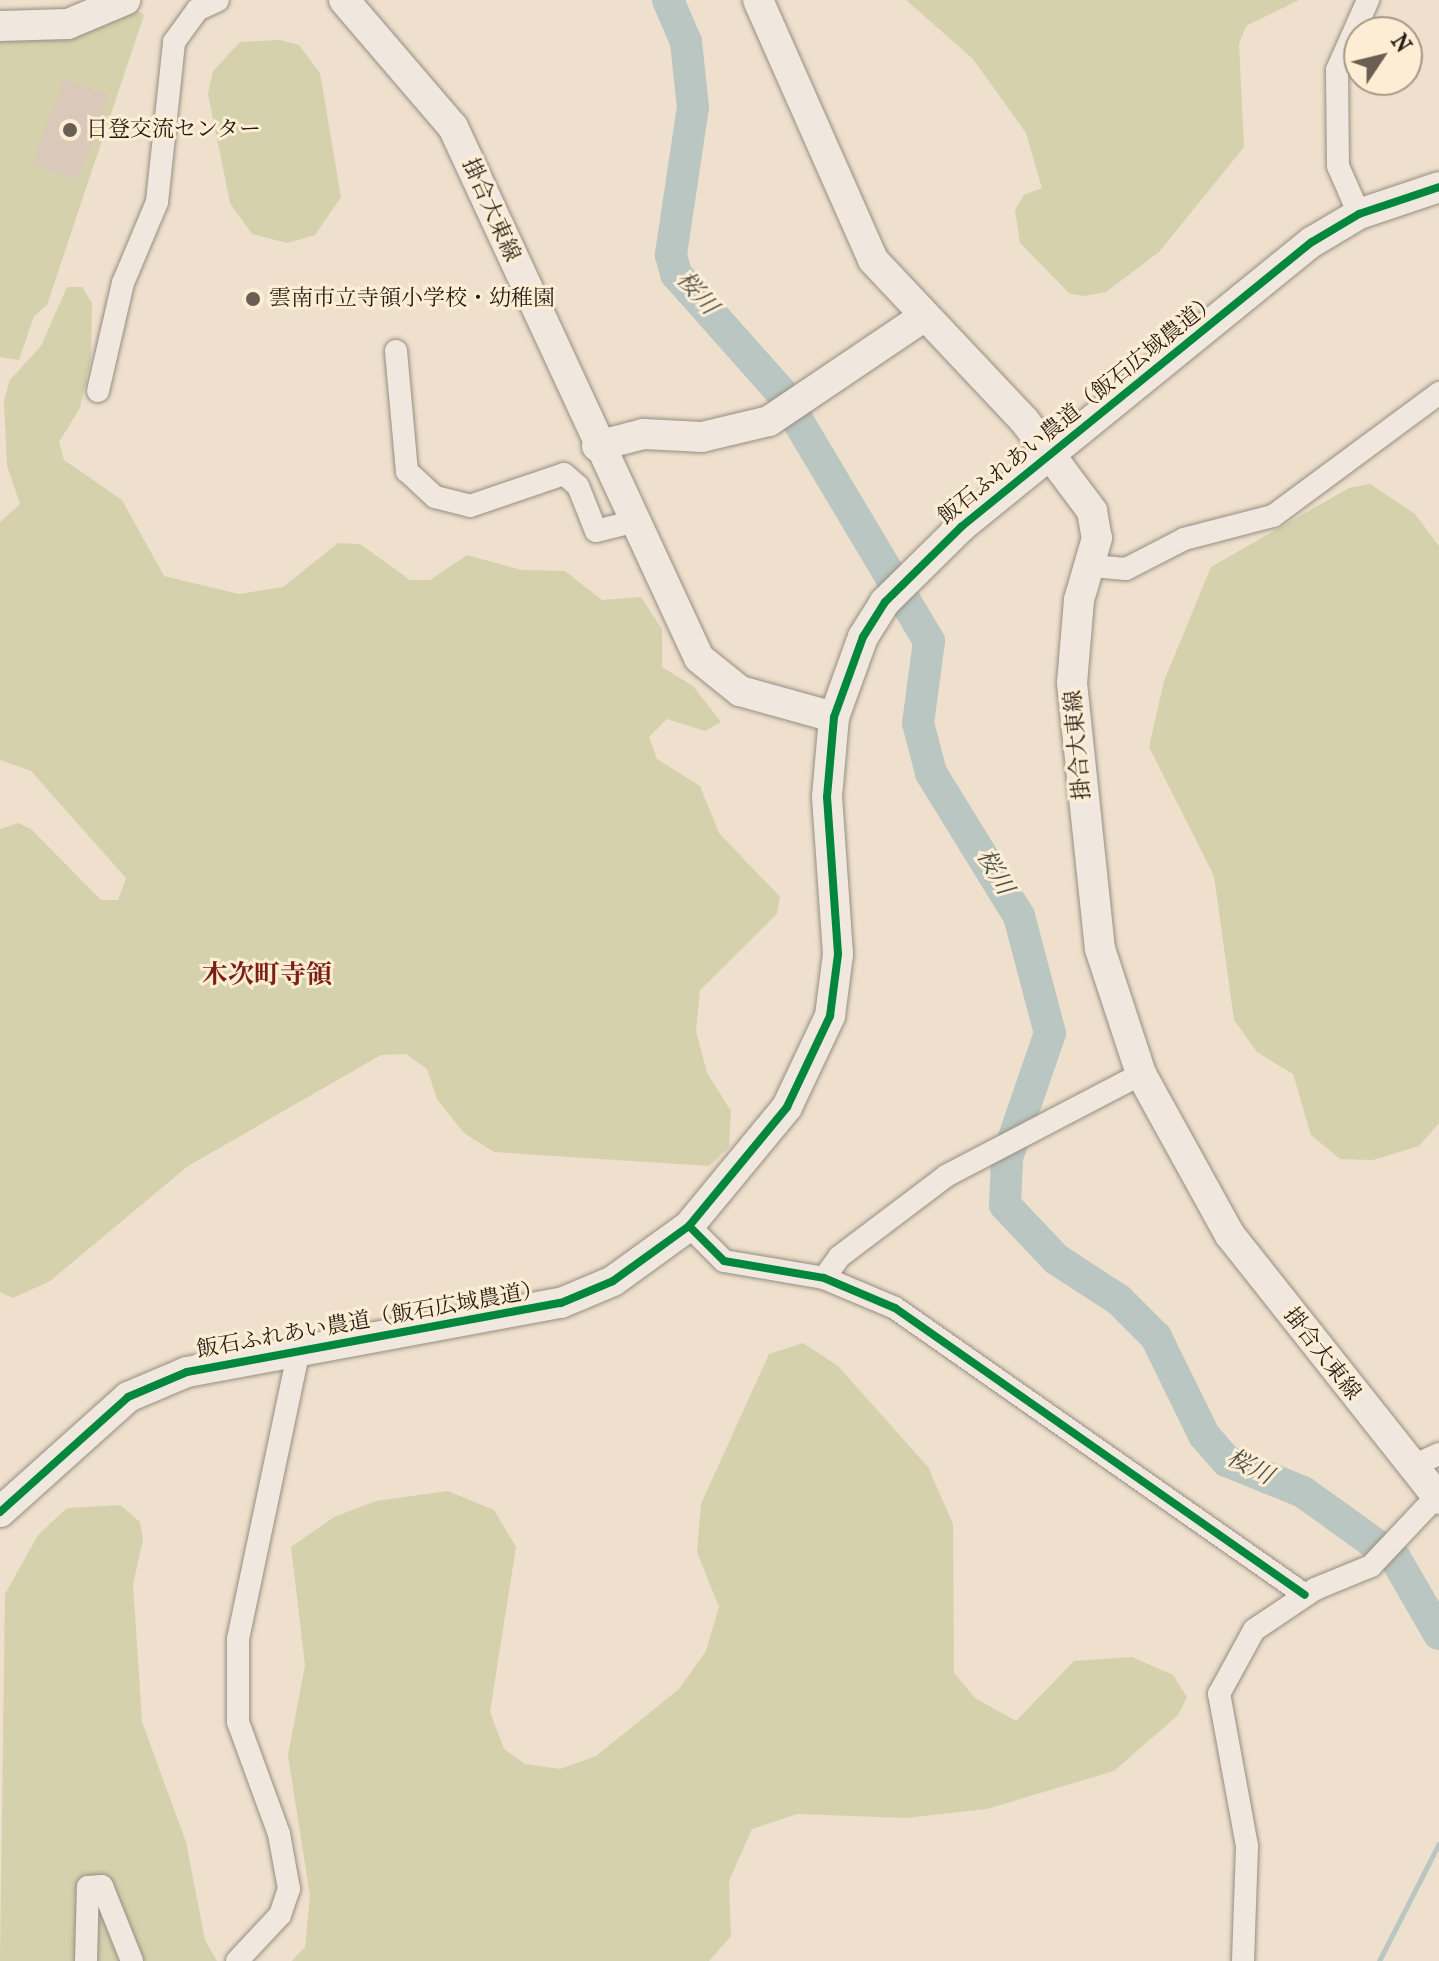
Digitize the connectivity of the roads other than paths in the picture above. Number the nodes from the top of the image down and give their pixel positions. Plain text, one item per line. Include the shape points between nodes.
1 (125, 0) edge
2 (218, 0) edge
3 (344, 0) edge
4 (758, 0) edge
5 (1368, 0) edge
6 (0, 26) edge
7 (1439, 187) edge
8 (1359, 214) junction
9 (923, 317) junction
10 (396, 351) dead end
11 (98, 391) dead end
12 (1439, 393) edge
13 (597, 446) junction
14 (1050, 453) junction
15 (631, 522) junction
16 (1092, 566) junction
17 (834, 717) junction
18 (1141, 1074) junction
19 (689, 1226) junction
20 (824, 1278) junction
21 (298, 1355) junction
22 (1439, 1454) edge
23 (1411, 1467) junction
24 (1438, 1498) edge
25 (0, 1512) edge
26 (1305, 1595) junction
27 (86, 1961) edge
28 (132, 1961) edge
29 (237, 1961) edge
30 (1243, 1961) edge

1 - 6 main road via 68,24
2 - 11 street via 197,10 174,42 157,202 123,283
3 - 13 main road, 掛合大東線 via 453,127
4 - 9 main road, 掛合大東線 via 873,260
5 - 8 street via 1337,70 1338,166
7 - 8 main road, 飯石ふれあい農道（飯石広域農道）
8 - 14 main road, 飯石ふれあい農道（飯石広域農道） via 1302,250
9 - 13 main road via 793,408 702,437 643,434
9 - 14 main road, 掛合大東線
10 - 15 street via 407,471 435,497 470,506 564,474 574,479 596,531
12 - 16 street via 1273,516 1184,539 1126,569
13 - 15 main road, 掛合大東線
14 - 16 main road, 掛合大東線 via 1092,511
14 - 17 main road, 飯石ふれあい農道（飯石広域農道） via 885,602 863,637
15 - 17 main road, 掛合大東線 via 686,638 711,671 762,700
16 - 18 main road, 掛合大東線 via 1073,652 1077,748 1100,949
17 - 19 main road, 飯石ふれあい農道（飯石広域農道） via 827,797 838,954 830,1016 787,1107
18 - 20 street via 998,1145 839,1257
18 - 23 main road, 掛合大東線 via 1230,1235
19 - 20 street via 724,1261
19 - 21 main road, 飯石ふれあい農道（飯石広域農道） via 625,1274 561,1303
20 - 26 street via 895,1308
21 - 25 main road, 飯石ふれあい農道（飯石広域農道） via 187,1372 128,1397
21 - 29 street via 238,1639 238,1722 279,1834 289,1889 280,1915
22 - 23 street
23 - 24 main road, 掛合大東線
24 - 26 street via 1359,1575
26 - 30 street via 1254,1630 1219,1694 1247,1846
27 - 28 street via 88,1887 102,1886

